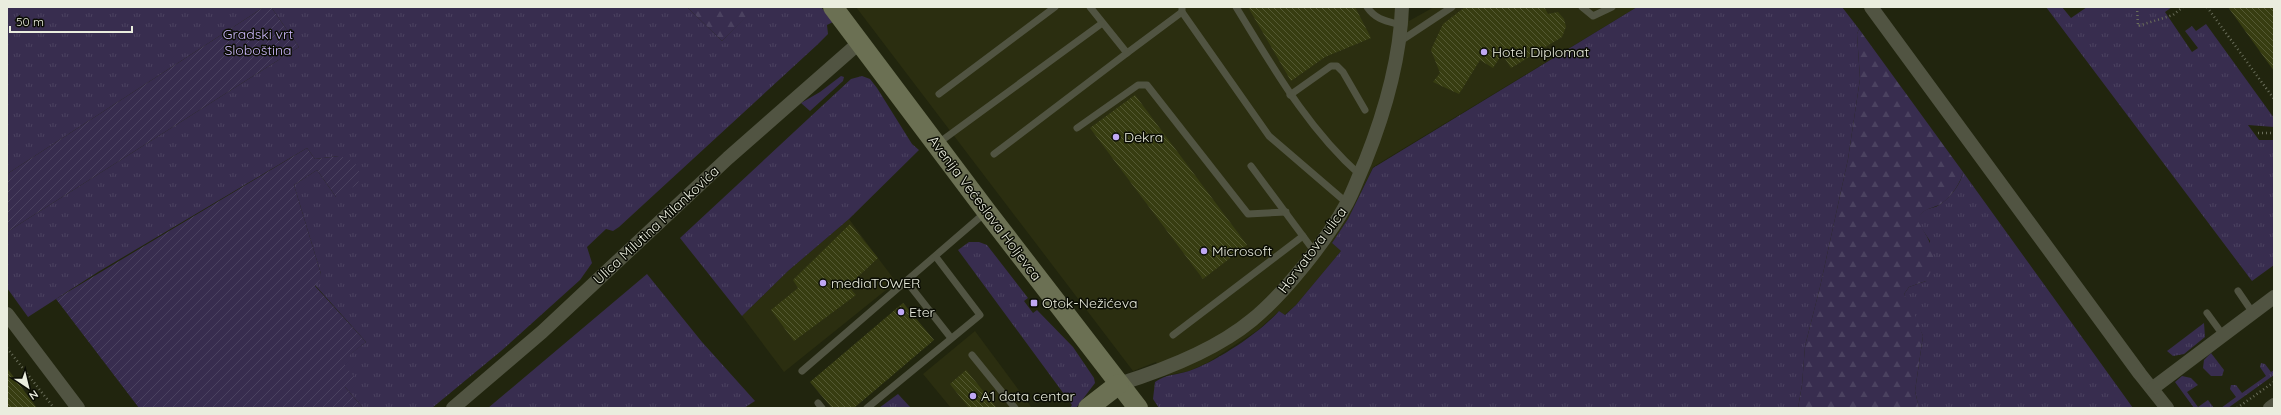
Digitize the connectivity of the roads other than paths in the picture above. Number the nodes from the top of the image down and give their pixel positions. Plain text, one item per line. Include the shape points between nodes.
1 (833, 7) edge
2 (1055, 7) edge
3 (1090, 7) edge
4 (1236, 7) edge
5 (1367, 7) edge
6 (1402, 7) edge
7 (1452, 7) edge
8 (1582, 7) edge
9 (1612, 7) edge
10 (1871, 7) edge
11 (1182, 10) edge
12 (1101, 24) junction
13 (1401, 25) junction
14 (860, 42) junction
15 (1399, 42) junction
16 (1127, 54) junction
17 (939, 94) dead end
18 (1290, 95) junction
19 (1364, 110) dead end
20 (1077, 128) dead end
21 (936, 144) junction
22 (994, 154) dead end
23 (1251, 166) dead end
24 (1360, 175) junction
25 (1347, 203) junction
26 (986, 212) junction
27 (1286, 212) junction
28 (1303, 236) junction
29 (1314, 251) junction
30 (936, 257) junction
31 (907, 282) junction
32 (2238, 291) dead end
33 (2274, 297) edge
34 (2207, 313) dead end
35 (2253, 313) junction
36 (7, 314) edge
37 (1173, 335) dead end
38 (2223, 335) junction
39 (951, 338) junction
40 (972, 355) dead end
41 (802, 371) dead end
42 (1119, 384) junction
43 (2153, 388) junction
44 (2274, 405) edge
45 (78, 408) edge
46 (453, 408) edge
47 (867, 408) edge
48 (1015, 408) edge
49 (1088, 408) edge
50 (1138, 408) edge
51 (2167, 408) edge
52 (2270, 408) edge

1 - 14 street, Avenija Većeslava Holjevca
2 - 17 lane
3 - 12 lane
4 - 18 lane
5 - 13 lane via 1377,18
6 - 13 street, Horvatova ulica
7 - 15 lane
8 - 9 lane via 1593,16
10 - 43 street via 2140,374
11 - 16 lane
11 - 25 lane via 1269,136
12 - 16 lane
12 - 21 lane
13 - 15 street, Horvatova ulica
14 - 21 street, Avenija Većeslava Holjevca
14 - 46 street, Ulica Milutina Milankovića via 728,158 542,332
15 - 24 street, Horvatova ulica via 1398,59
16 - 22 lane
18 - 19 lane via 1331,66 1337,66
18 - 24 lane via 1321,136
20 - 27 lane via 1138,85 1147,85 1248,214
21 - 26 street, Avenija Većeslava Holjevca
23 - 27 lane
24 - 25 street, Horvatova ulica
25 - 29 street, Horvatova ulica
26 - 30 lane
26 - 42 street, Avenija Većeslava Holjevca
27 - 28 lane
28 - 29 lane
28 - 37 lane
29 - 42 street, Horvatova ulica via 1277,297 1252,320 1228,337 1195,354
30 - 31 lane
30 - 39 lane via 980,315
31 - 39 lane
31 - 41 lane
32 - 35 lane
33 - 35 street
34 - 38 lane
35 - 38 street
36 - 45 street
38 - 43 street
39 - 47 lane
40 - 48 lane
42 - 49 street
42 - 50 street, Avenija Većeslava Holjevca
43 - 51 street
44 - 52 street

